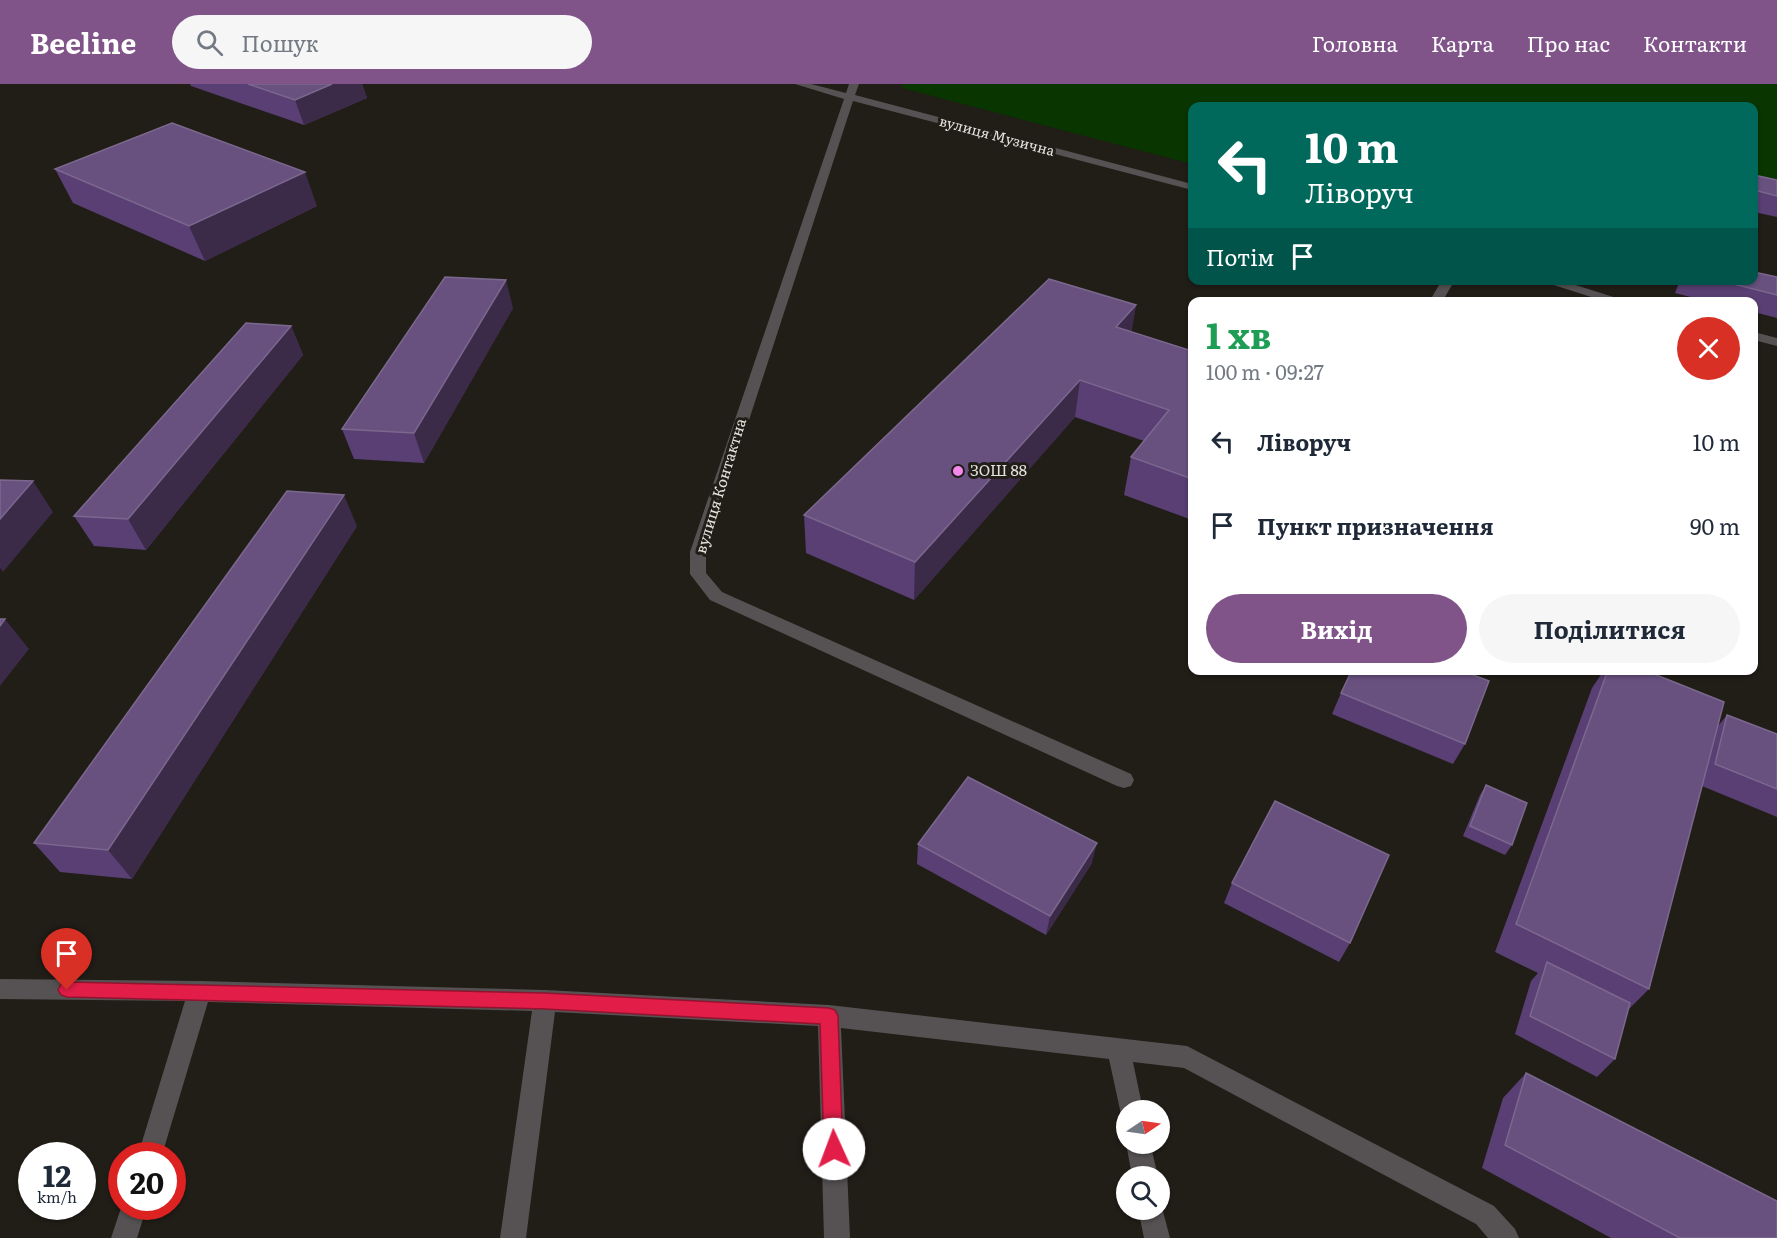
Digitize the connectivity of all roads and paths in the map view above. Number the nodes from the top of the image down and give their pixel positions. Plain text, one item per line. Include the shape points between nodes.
1 (800, 84) edge
2 (852, 90) edge
3 (1188, 187) edge
4 (1562, 285) edge
5 (1605, 297) edge
6 (1758, 337) edge
7 (1777, 342) edge
8 (1124, 780) dead end
9 (0, 989) edge
10 (200, 992) junction
11 (545, 1001) junction
12 (829, 1016) junction
13 (1119, 1049) junction
14 (1129, 1100) edge
15 (154, 1142) edge
16 (130, 1220) edge
17 (1153, 1220) edge
18 (124, 1238) edge
19 (513, 1238) edge
20 (837, 1238) edge
21 (1157, 1238) edge
22 (1506, 1238) edge

1 - 2 street, вулиця Музична
2 - 3 street, вулиця Музична
2 - 8 street, вулиця Контактна via 698,552 698,574 716,596
4 - 5 street
6 - 7 street
9 - 10 street
10 - 11 street
10 - 15 street
11 - 12 street
11 - 19 street
12 - 13 street
12 - 20 street
13 - 14 street
13 - 22 street via 1187,1057 1485,1215
16 - 18 street
17 - 21 street

